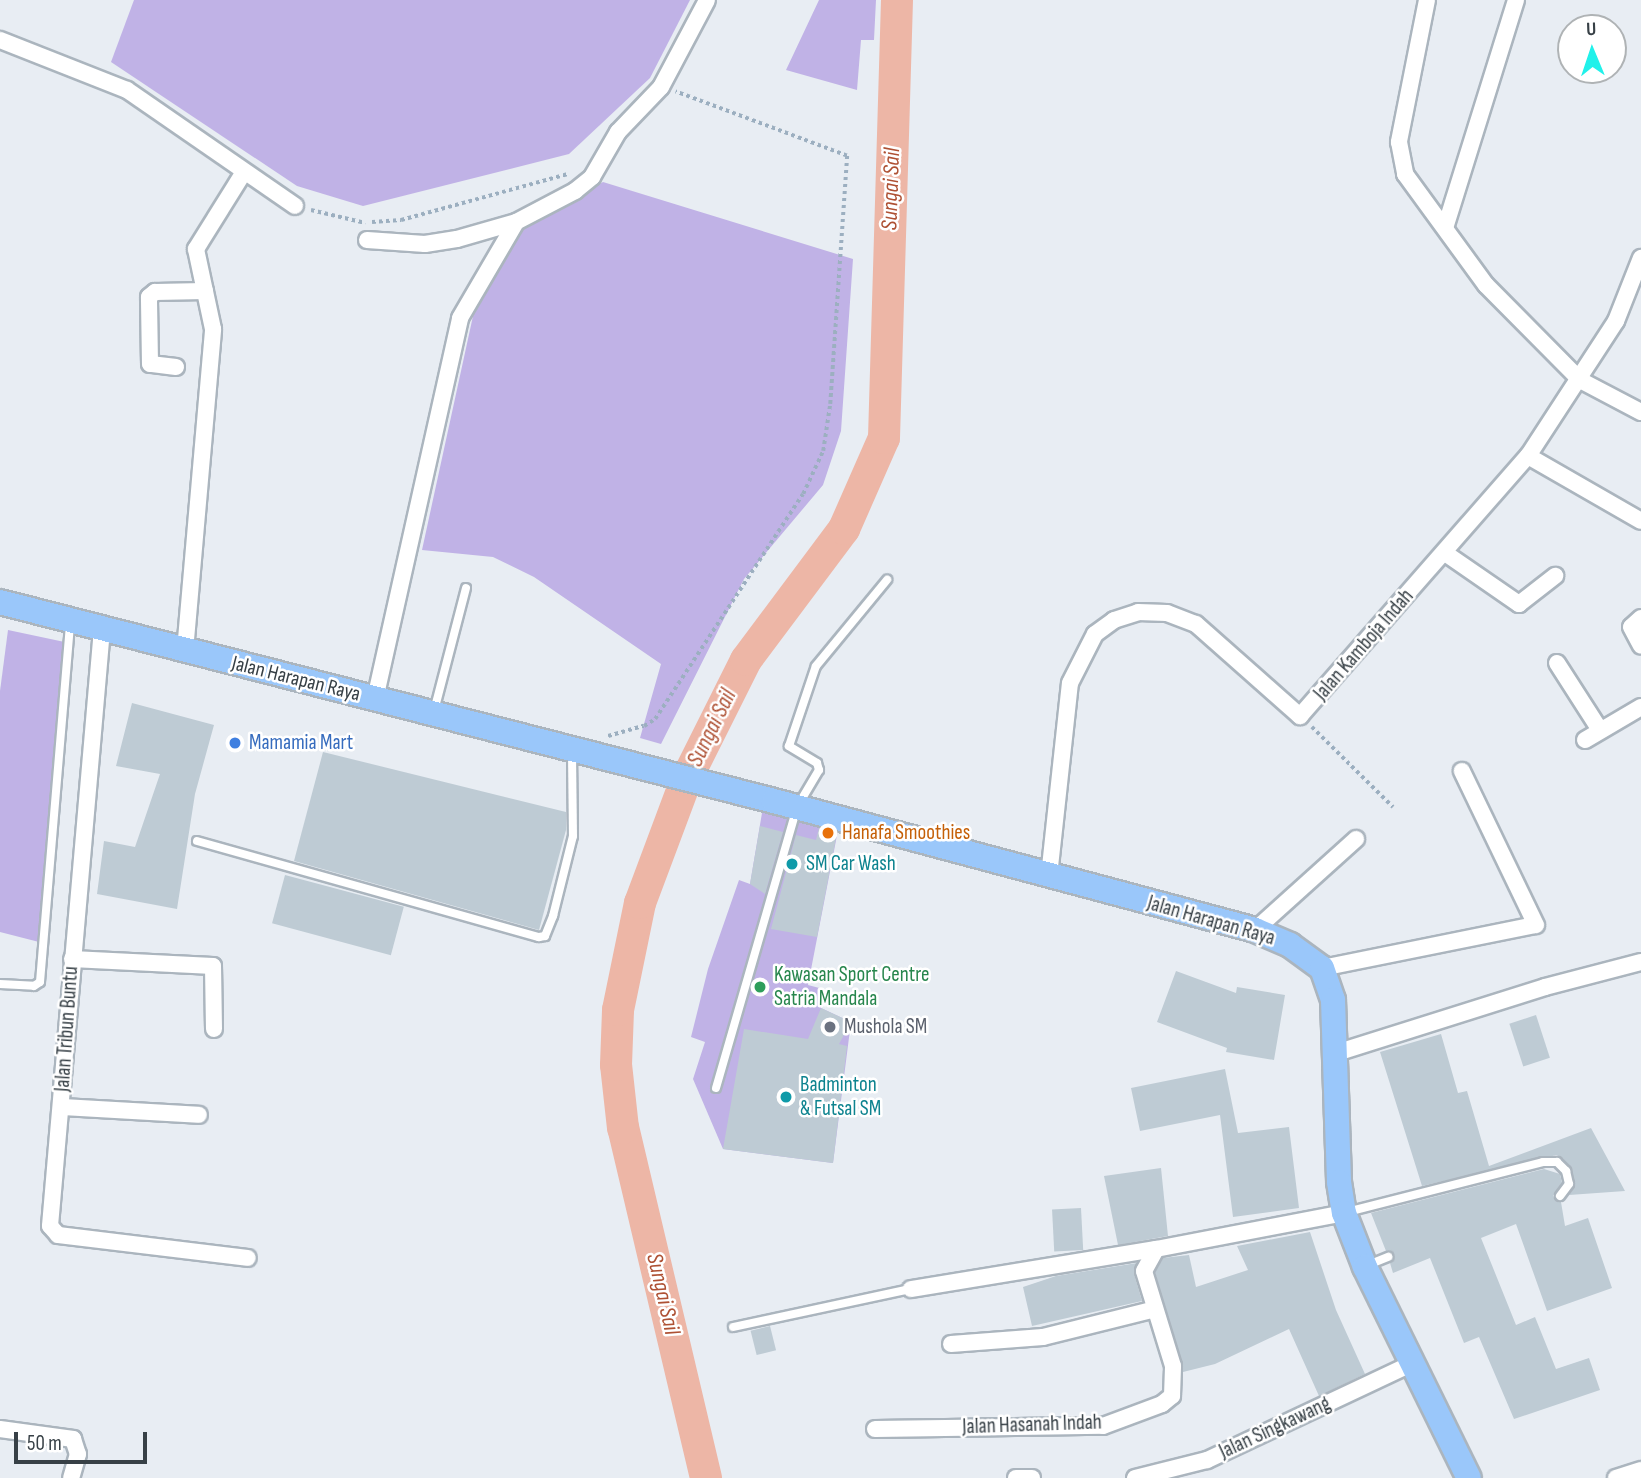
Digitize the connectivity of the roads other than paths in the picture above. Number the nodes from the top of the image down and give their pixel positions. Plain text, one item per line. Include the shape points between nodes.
1 (707, 0) edge
2 (1427, 0) edge
3 (1516, 0) edge
4 (0, 40) edge
5 (244, 172) junction
6 (295, 206) road end
7 (516, 222) junction
8 (1445, 228) junction
9 (367, 240) dead end
10 (1641, 258) edge
11 (205, 291) junction
12 (176, 367) dead end
13 (1580, 380) junction
14 (1641, 412) edge
15 (1528, 456) junction
16 (1641, 521) edge
17 (1445, 553) junction
18 (1555, 576) dead end
19 (887, 580) dead end
20 (466, 588) dead end
21 (0, 602) edge
22 (1641, 618) edge
23 (70, 621) junction
24 (102, 629) junction
25 (1641, 646) edge
26 (185, 650) junction
27 (1557, 663) dead end
28 (375, 699) junction
29 (1641, 707) edge
30 (433, 714) junction
31 (1600, 730) junction
32 (1585, 740) dead end
33 (582, 751) junction
34 (1462, 771) dead end
35 (785, 804) junction
36 (1356, 839) dead end
37 (197, 841) dead end
38 (1049, 876) junction
39 (1255, 930) junction
40 (72, 959) junction
41 (1641, 962) edge
42 (1322, 968) junction
43 (0, 984) edge
44 (214, 1030) dead end
45 (1336, 1054) junction
46 (716, 1088) dead end
47 (62, 1107) junction
48 (199, 1115) dead end
49 (1560, 1196) dead end
50 (1344, 1213) junction
51 (1156, 1249) junction
52 (1388, 1257) dead end
53 (248, 1258) dead end
54 (1364, 1267) junction
55 (911, 1289) joint
56 (1155, 1309) junction
57 (733, 1327) dead end
58 (951, 1344) dead end
59 (1411, 1364) junction
60 (0, 1429) edge
61 (875, 1429) dead end
62 (1641, 1470) edge
63 (71, 1478) edge
64 (1016, 1478) edge
65 (1032, 1478) edge
66 (1135, 1478) edge
67 (1469, 1478) edge
68 (1616, 1478) edge

1 - 7 street via 661,87 618,132 592,177
2 - 8 street via 1399,158
3 - 8 street
4 - 5 street via 127,90
5 - 6 street
5 - 11 street via 197,243
7 - 9 street via 425,244
7 - 28 street via 460,318
8 - 13 street via 1486,285
10 - 13 street, Jalan Kamboja Indah via 1616,321
11 - 12 street via 155,292 149,297 150,363
11 - 26 street via 213,337
13 - 14 street
13 - 15 street, Jalan Kamboja Indah
15 - 16 street
15 - 17 street, Jalan Kamboja Indah
17 - 18 street via 1519,604
17 - 38 street, Jalan Kamboja Indah via 1300,716 1196,624 1167,613 1138,612 1114,620 1095,634 1070,683
19 - 35 lane via 816,666 789,746 817,763 819,770
20 - 30 lane
21 - 23 main road, Jalan Harapan Raya
22 - 25 street via 1632,627
23 - 24 main road, Jalan Harapan Raya
23 - 43 lane via 40,982 34,986
24 - 26 main road, Jalan Harapan Raya
24 - 40 street, Jalan Tribun Buntu
26 - 28 main road, Jalan Harapan Raya
27 - 31 street
28 - 30 main road, Jalan Harapan Raya
29 - 31 street
30 - 33 main road, Jalan Harapan Raya
31 - 32 street
33 - 35 main road, Jalan Harapan Raya
33 - 37 lane via 565,874 545,936 534,937
34 - 42 street via 1536,925
35 - 38 main road, Jalan Harapan Raya
35 - 46 lane
36 - 39 street
38 - 39 main road, Jalan Harapan Raya
39 - 42 main road, Jalan Harapan Raya via 1290,945
40 - 44 street via 213,966
40 - 47 street, Jalan Tribun Buntu
41 - 45 street via 1545,987
42 - 45 main road via 1333,1000
45 - 50 main road
47 - 48 street
47 - 53 street, Jalan Tribun Buntu via 50,1226 54,1234
49 - 50 lane via 1569,1184 1566,1171 1557,1162 1543,1162
50 - 51 street
50 - 54 main road
51 - 55 street
51 - 56 street, Jalan Hasanah Indah via 1144,1271
52 - 54 lane
54 - 59 main road
55 - 57 lane
56 - 58 street via 1043,1337
56 - 61 street, Jalan Hasanah Indah via 1174,1374 1172,1396 1162,1404 1103,1426
59 - 66 street, Jalan Singkawang via 1207,1460
59 - 67 main road
60 - 63 street via 73,1439 78,1454
62 - 68 street
64 - 65 street

